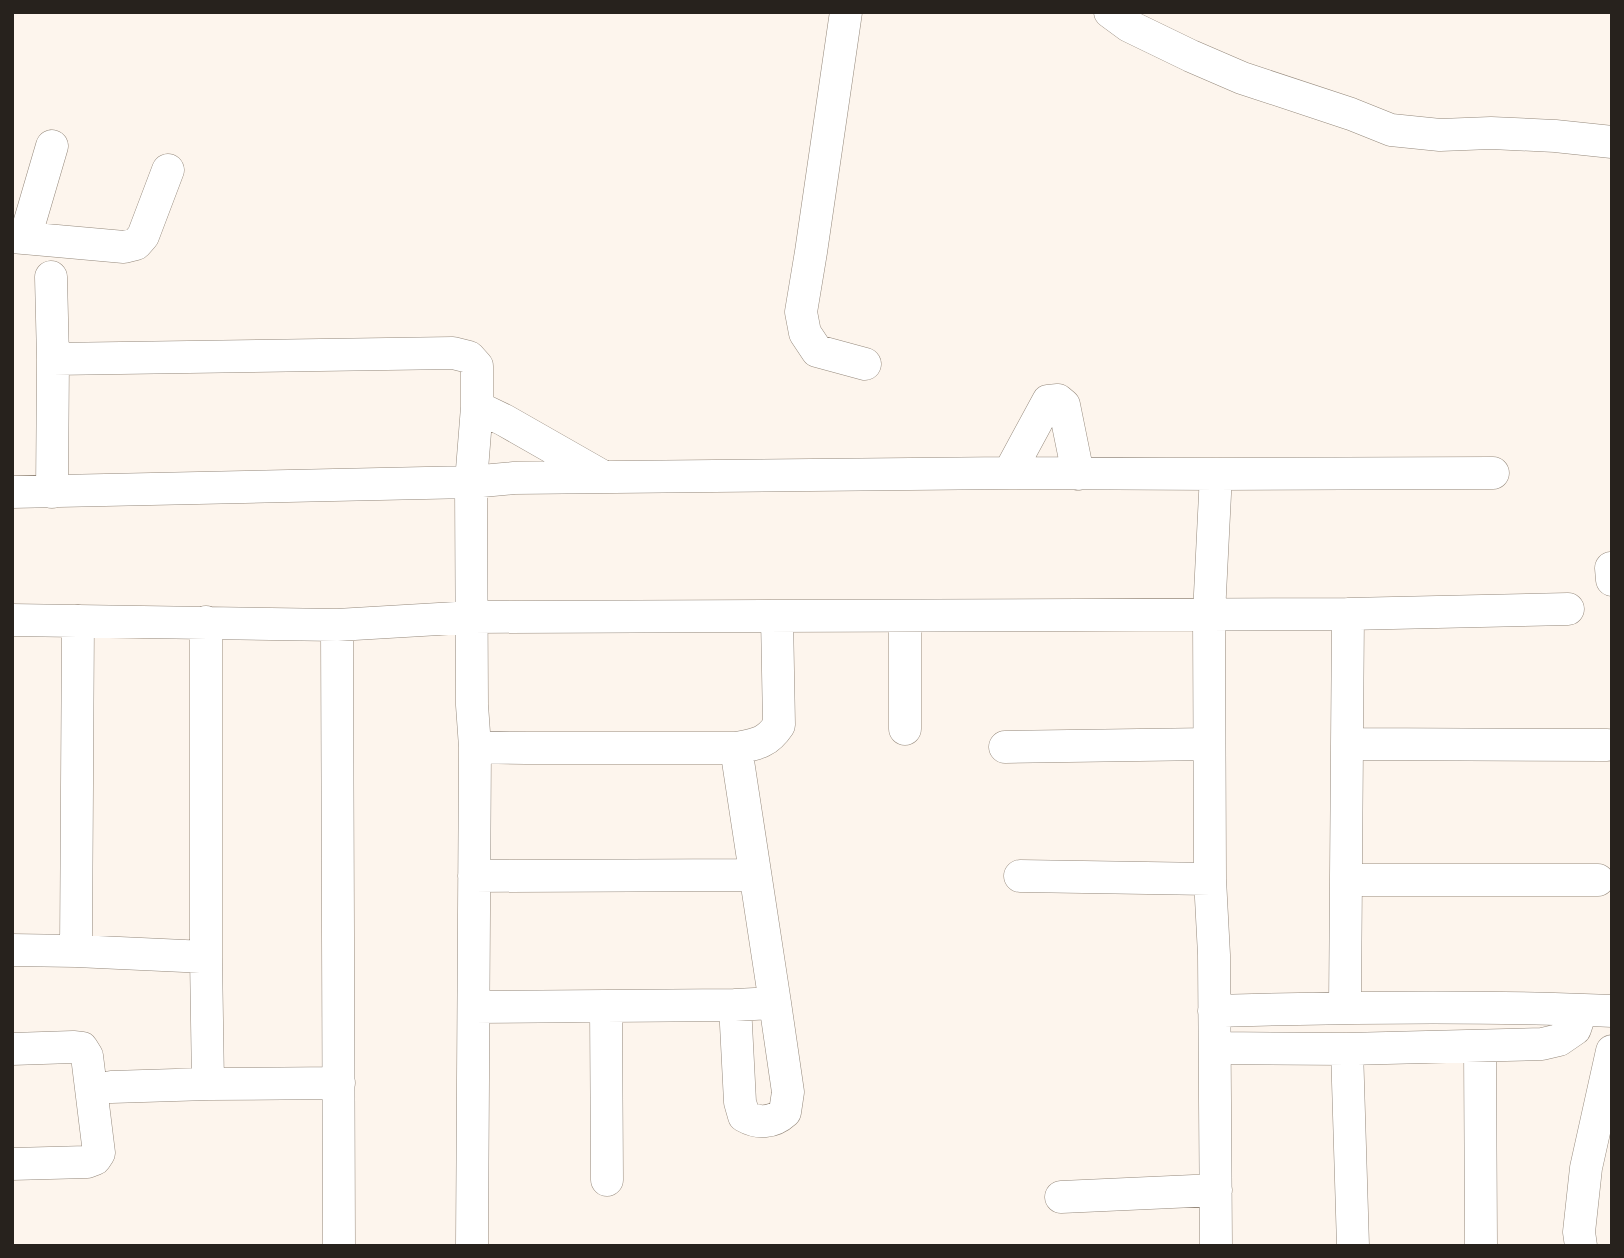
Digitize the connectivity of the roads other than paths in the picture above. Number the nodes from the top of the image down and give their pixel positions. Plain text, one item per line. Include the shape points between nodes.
1 (846, 12) edge
2 (1110, 12) edge
3 (1612, 142) edge
4 (52, 146) dead end
5 (168, 170) dead end
6 (18, 238) edge
7 (51, 277) dead end
8 (52, 359) junction
9 (865, 363) dead end
10 (477, 407) junction
11 (1009, 473) junction
12 (1493, 473) dead end
13 (1078, 474) junction
14 (1216, 474) junction
15 (606, 478) junction
16 (471, 482) junction
17 (12, 492) edge
18 (52, 492) junction
19 (1568, 609) dead end
20 (1209, 614) junction
21 (1348, 614) junction
22 (905, 616) junction
23 (472, 617) junction
24 (777, 617) junction
25 (12, 620) edge
26 (78, 621) junction
27 (206, 622) junction
28 (337, 625) junction
29 (905, 729) dead end
30 (1209, 744) junction
31 (1347, 744) junction
32 (1607, 745) dead end
33 (475, 747) junction
34 (1005, 747) dead end
35 (736, 748) junction
36 (755, 875) junction
37 (474, 876) junction
38 (1020, 876) dead end
39 (1210, 879) junction
40 (1346, 880) junction
41 (1598, 880) dead end
42 (12, 950) edge
43 (76, 951) junction
44 (206, 957) junction
45 (775, 1003) junction
46 (735, 1005) junction
47 (606, 1006) junction
48 (474, 1007) junction
49 (1345, 1007) junction
50 (1214, 1011) junction
51 (1596, 1011) edge
52 (1480, 1047) junction
53 (1215, 1048) junction
54 (12, 1049) edge
55 (1347, 1049) junction
56 (1612, 1051) edge
57 (339, 1083) junction
58 (208, 1084) junction
59 (111, 1087) dead end
60 (12, 1164) edge
61 (607, 1180) dead end
62 (1216, 1190) junction
63 (1061, 1197) dead end
64 (339, 1246) edge
65 (472, 1246) edge
66 (1216, 1246) edge
67 (1353, 1246) edge
68 (1481, 1246) edge
69 (1581, 1246) edge

1 - 9 street via 801,312 805,333 817,351
2 - 3 street via 1203,62 1391,130
4 - 6 street
5 - 6 street via 136,244 124,247
7 - 8 street
8 - 10 street via 453,353 469,357 477,366
8 - 18 street
10 - 15 street
10 - 16 street
11 - 13 street
11 - 13 street via 1048,401 1058,400 1064,405
11 - 15 street
12 - 14 street
13 - 14 street
14 - 20 street
15 - 16 street
16 - 18 street
16 - 23 street
17 - 18 street
19 - 21 street
20 - 21 street
20 - 22 street
20 - 30 street
21 - 31 street
22 - 24 street
22 - 29 street
23 - 24 street
23 - 28 street
23 - 33 street
24 - 35 street via 779,724 770,738
25 - 26 street
26 - 27 street
26 - 43 street
27 - 28 street
27 - 44 street
28 - 57 street
30 - 34 street
30 - 39 street
31 - 32 street
31 - 40 street
33 - 35 street
33 - 37 street
35 - 36 street
36 - 37 street
36 - 45 street
37 - 48 street
38 - 39 street
39 - 50 street
40 - 41 street
40 - 49 street
42 - 43 street
43 - 44 street
44 - 58 street
45 - 46 street
45 - 46 street via 788,1092 785,1112 776,1120 753,1121 744,1116
46 - 47 street
47 - 48 street
47 - 61 street
48 - 65 street
49 - 50 street
49 - 51 street
50 - 53 street
51 - 52 street via 1559,1040
52 - 55 street
52 - 68 street
53 - 55 street
53 - 62 street
54 - 60 street via 82,1048 87,1056 99,1153 87,1162
55 - 67 street
56 - 69 street via 1586,1168
57 - 58 street
57 - 64 street
58 - 59 street
62 - 63 street
62 - 66 street

